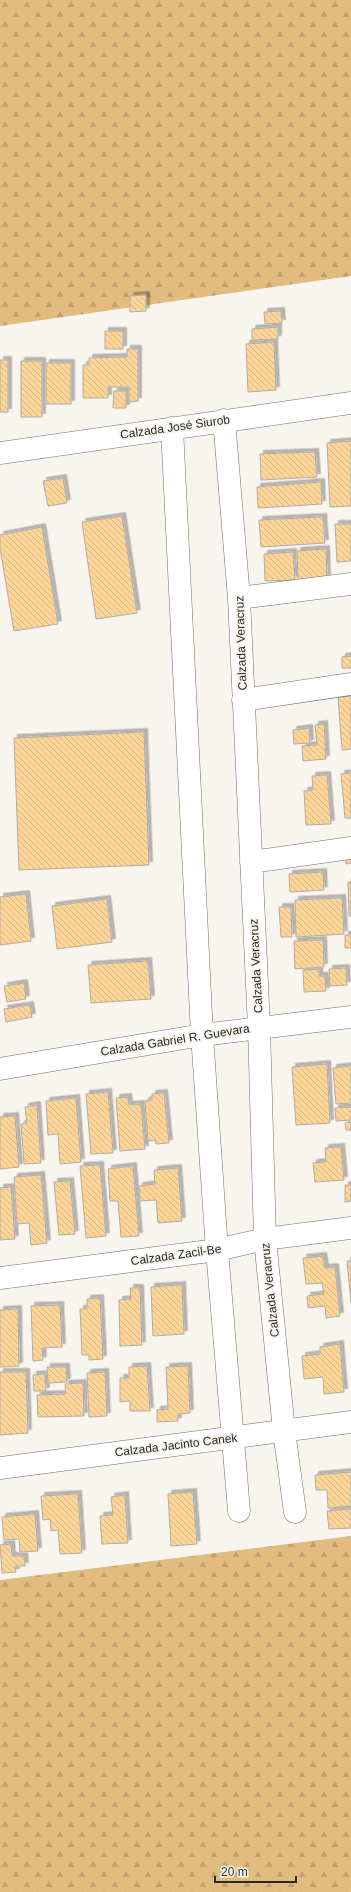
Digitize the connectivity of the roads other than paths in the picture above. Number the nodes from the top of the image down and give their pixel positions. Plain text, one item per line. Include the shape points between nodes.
1 (351, 403) edge
2 (224, 420) junction
3 (172, 428) junction
4 (0, 453) edge
5 (351, 584) edge
6 (239, 598) junction
7 (351, 684) edge
8 (243, 700) junction
9 (351, 848) edge
10 (251, 862) junction
11 (351, 1016) edge
12 (259, 1027) junction
13 (202, 1035) junction
14 (0, 1069) edge
15 (351, 1228) edge
16 (265, 1239) junction
17 (217, 1250) junction
18 (0, 1278) edge
19 (351, 1422) edge
20 (284, 1431) junction
21 (233, 1438) junction
22 (0, 1468) edge
23 (239, 1511) dead end
24 (295, 1512) dead end

1 - 2 street, Calzada José Siurob
2 - 3 street, Calzada José Siurob
2 - 6 street, Calzada Veracruz
3 - 4 street, Calzada José Siurob
3 - 13 street
5 - 6 street
6 - 8 street, Calzada Veracruz
7 - 8 street
8 - 10 street, Calzada Veracruz
9 - 10 street
10 - 12 street, Calzada Veracruz
11 - 12 street, Calzada Gabriel R. Guevara
12 - 13 street, Calzada Gabriel R. Guevara
12 - 16 street, Calzada Veracruz
13 - 14 street, Calzada Gabriel R. Guevara
13 - 17 street
15 - 16 street, Calzada Zacil-Be
16 - 17 street, Calzada Zacil-Be
16 - 20 street, Calzada Veracruz
17 - 18 street, Calzada Zacil-Be
17 - 21 street
19 - 20 street, Calzada Jacinto Canek
20 - 21 street, Calzada Jacinto Canek
20 - 24 street, Calzada Veracruz
21 - 22 street, Calzada Jacinto Canek
21 - 23 street

